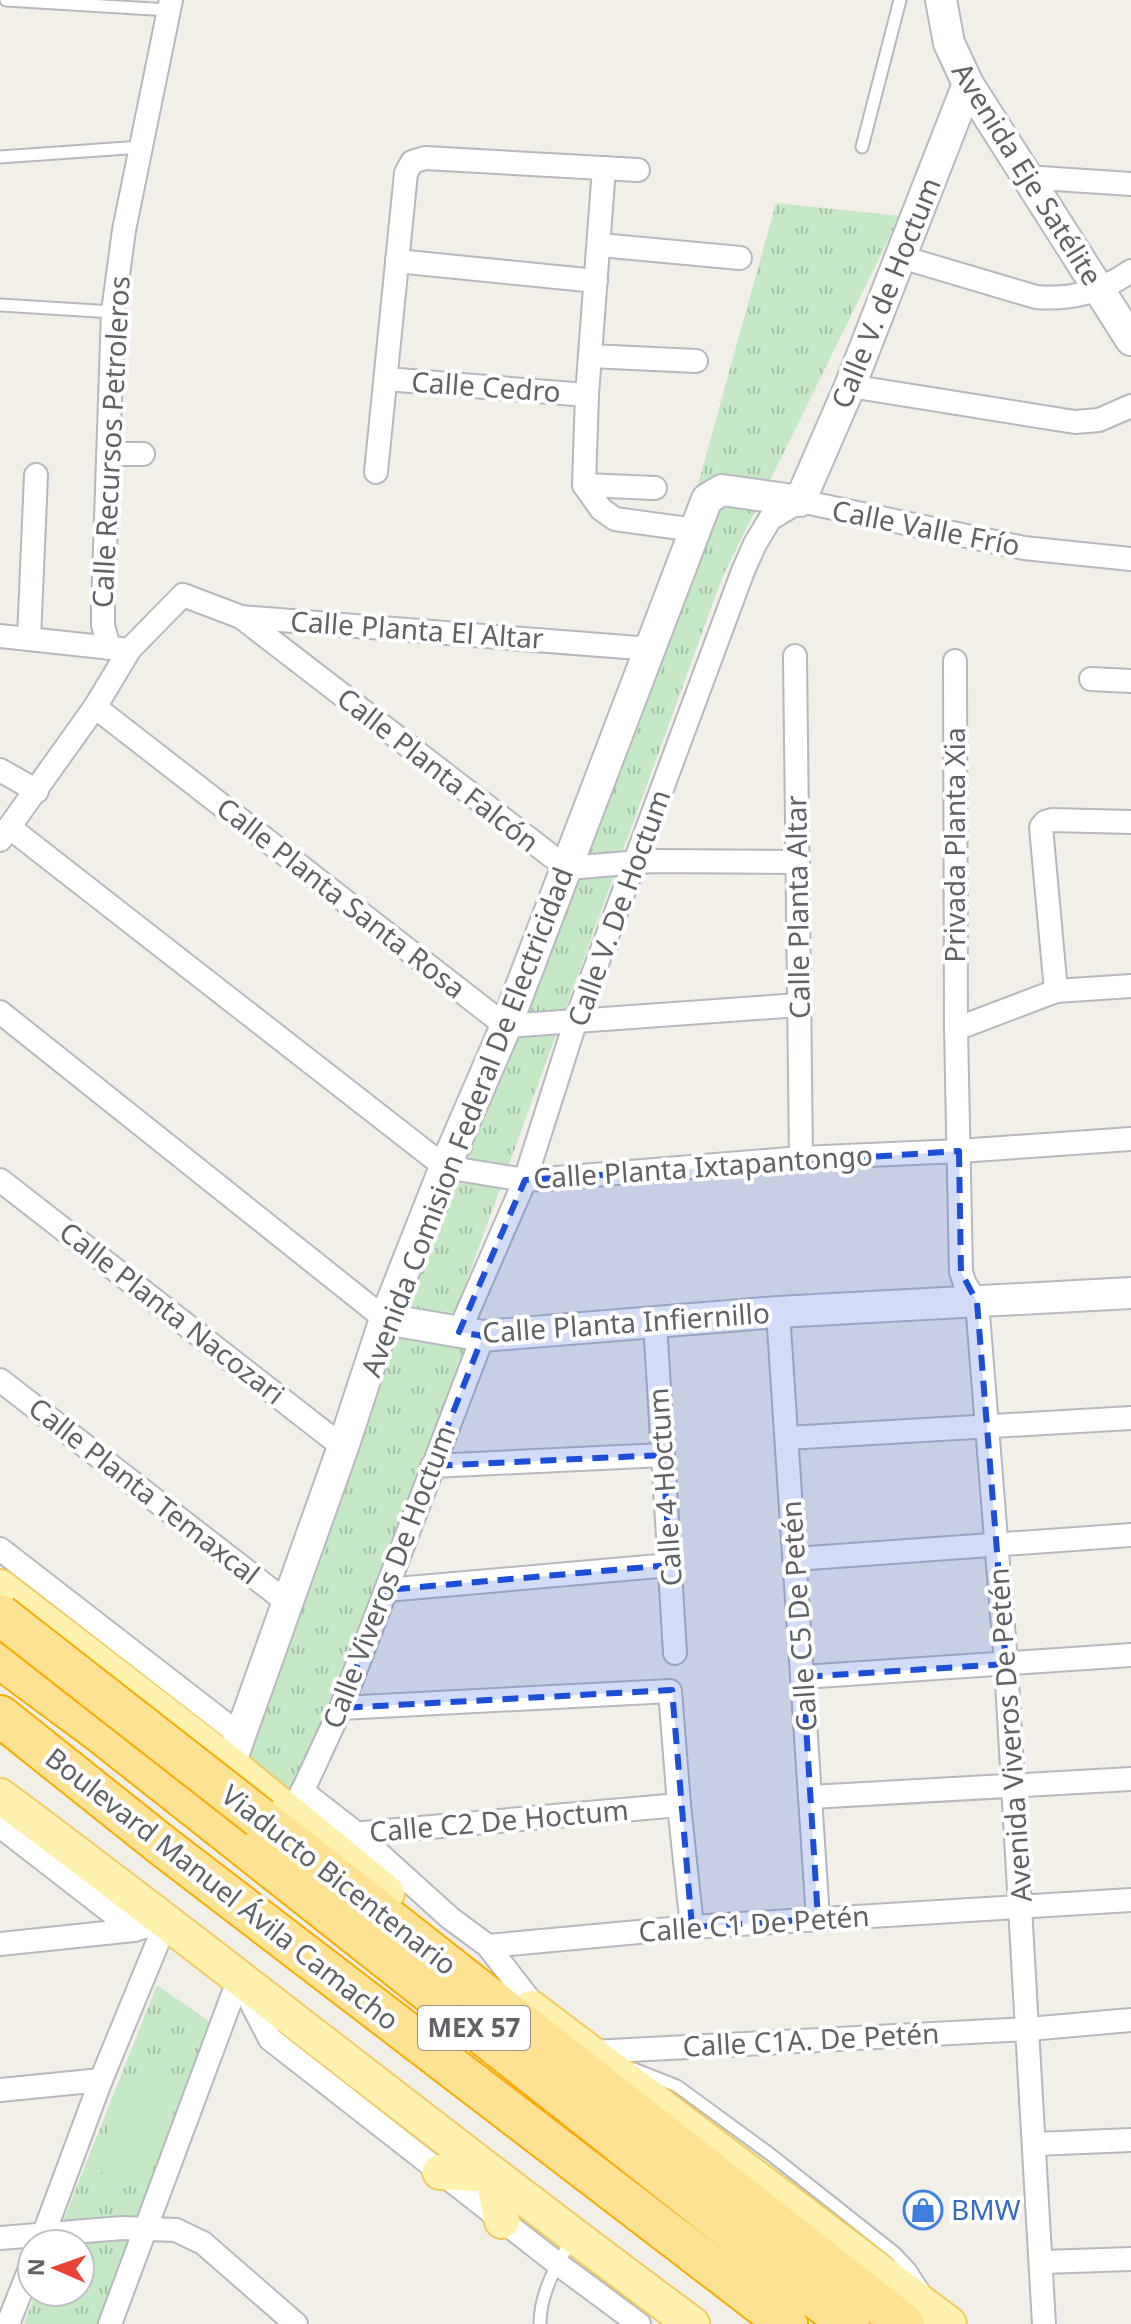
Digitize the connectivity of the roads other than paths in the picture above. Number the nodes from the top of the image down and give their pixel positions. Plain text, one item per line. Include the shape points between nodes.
1 (6, 0) edge
2 (900, 0) edge
3 (941, 0) edge
4 (170, 5) edge
5 (968, 84) junction
6 (141, 147) junction
7 (862, 147) dead end
8 (0, 157) edge
9 (604, 168) junction
10 (638, 170) dead end
11 (1025, 177) junction
12 (1131, 184) edge
13 (600, 245) junction
14 (901, 257) junction
15 (740, 258) dead end
16 (397, 261) junction
17 (1131, 271) edge
18 (596, 281) junction
19 (1099, 291) junction
20 (0, 305) edge
21 (113, 312) junction
22 (1131, 340) edge
23 (590, 356) junction
24 (696, 361) dead end
25 (386, 379) junction
26 (850, 386) junction
27 (587, 395) junction
28 (1131, 406) edge
29 (108, 454) junction
30 (143, 454) dead end
31 (376, 472) dead end
32 (36, 475) dead end
33 (584, 485) junction
34 (655, 488) dead end
35 (722, 490) joint
36 (800, 501) junction
37 (695, 530) junction
38 (1131, 559) edge
39 (241, 617) junction
40 (0, 636) edge
41 (29, 639) junction
42 (120, 648) junction
43 (651, 649) junction
44 (795, 656) dead end
45 (955, 661) dead end
46 (1091, 679) dead end
47 (1131, 681) edge
48 (95, 707) junction
49 (0, 770) edge
50 (37, 791) junction
51 (1131, 822) edge
52 (4, 834) edge
53 (798, 862) junction
54 (636, 863) junction
55 (567, 868) junction
56 (1131, 986) edge
57 (1056, 991) junction
58 (799, 1005) junction
59 (0, 1012) edge
60 (576, 1020) junction
61 (506, 1026) junction
62 (956, 1029) junction
63 (1131, 1139) edge
64 (959, 1151) junction
65 (801, 1158) junction
66 (445, 1167) junction
67 (0, 1180) edge
68 (525, 1180) junction
69 (1131, 1293) edge
70 (977, 1302) junction
71 (778, 1312) junction
72 (385, 1319) junction
73 (655, 1322) junction
74 (471, 1334) junction
75 (0, 1380) edge
76 (1131, 1418) edge
77 (987, 1427) junction
78 (787, 1438) junction
79 (343, 1447) junction
80 (663, 1455) junction
81 (432, 1466) junction
82 (1131, 1535) edge
83 (998, 1544) junction
84 (0, 1549) edge
85 (795, 1559) junction
86 (670, 1565) junction
87 (0, 1587) edge
88 (386, 1590) junction
89 (288, 1603) junction
90 (0, 1615) edge
91 (675, 1653) dead end
92 (1131, 1655) edge
93 (0, 1658) edge
94 (1006, 1664) junction
95 (803, 1677) junction
96 (341, 1708) junction
97 (0, 1716) edge
98 (100, 1732) junction
99 (198, 1741) junction
100 (0, 1749) edge
101 (235, 1750) junction
102 (1131, 1779) edge
103 (1012, 1785) junction
104 (0, 1796) edge
105 (811, 1797) junction
106 (297, 1803) junction
107 (679, 1805) junction
108 (0, 1826) edge
109 (356, 1833) junction
110 (318, 1837) junction
111 (163, 1846) junction
112 (1131, 1900) edge
113 (1021, 1909) junction
114 (818, 1919) junction
115 (167, 1920) junction
116 (692, 1927) junction
117 (134, 1930) junction
118 (0, 1944) edge
119 (488, 1946) junction
120 (239, 1978) junction
121 (543, 2016) junction
122 (1131, 2020) edge
123 (1029, 2029) junction
124 (596, 2055) junction
125 (101, 2080) junction
126 (0, 2090) edge
127 (1131, 2140) edge
128 (1035, 2144) junction
129 (440, 2172) junction
130 (492, 2175) junction
131 (502, 2221) junction
132 (46, 2228) edge
133 (148, 2228) junction
134 (96, 2233) edge
135 (566, 2251) junction
136 (1131, 2259) edge
137 (1043, 2262) junction
138 (16, 2304) edge
139 (931, 2322) edge
140 (8, 2324) edge
141 (110, 2324) edge
142 (296, 2324) edge
143 (540, 2324) edge
144 (639, 2324) edge
145 (692, 2324) edge
146 (787, 2324) edge
147 (849, 2324) edge
148 (1044, 2324) edge

1 - 4 lane
2 - 7 lane
3 - 5 main road, Avenida Eje Satélite via 949,43
4 - 6 street, Calle Recursos Petroleros
5 - 11 main road, Avenida Eje Satélite
5 - 14 main road, Calle V. de Hoctum
6 - 8 lane
6 - 21 street, Calle Recursos Petroleros
9 - 10 street
9 - 13 street
9 - 16 street via 425,158 412,162 406,173
11 - 12 street
11 - 19 main road, Avenida Eje Satélite
13 - 15 street
13 - 18 street
14 - 19 street via 1036,297
14 - 26 main road, Calle V. de Hoctum
16 - 18 street
16 - 25 street
17 - 19 street
18 - 23 street
19 - 22 main road, Avenida Eje Satélite
20 - 21 lane
21 - 29 street, Calle Recursos Petroleros
23 - 24 street
23 - 27 street
25 - 27 street, Calle Cedro
25 - 31 street
26 - 28 street via 1075,422 1099,420
26 - 36 main road, Calle V. de Hoctum
27 - 33 street
29 - 30 street
29 - 42 street, Calle Recursos Petroleros via 103,625
32 - 41 street
33 - 34 street
33 - 37 street via 615,519
35 - 36 main road, Calle Valle Frío
35 - 37 main road, Avenida Comision Federal De Electricidad via 707,499
36 - 38 street, Calle Valle Frío via 1024,548
36 - 54 street, Calle V. De Hoctum via 770,519 755,544
37 - 43 main road, Avenida Comision Federal De Electricidad
39 - 42 street, Calle Planta El Altar via 187,595 179,597
39 - 43 street, Calle Planta El Altar
39 - 55 street, Calle Planta Falcón
40 - 41 street
41 - 42 street
42 - 48 street
43 - 55 main road, Avenida Comision Federal De Electricidad
44 - 53 street, Calle Planta Altar
45 - 62 street, Privada Planta Xia
46 - 47 street
48 - 50 street
48 - 61 street, Calle Planta Santa Rosa
49 - 50 street
50 - 52 street
51 - 57 street via 1052,820 1041,827
52 - 66 street, Calle Planta Ixtapantongo
53 - 54 street, Calle Planta Falcón
53 - 58 street, Calle Planta Altar
54 - 55 street, Calle Planta Falcón
54 - 60 street, Calle V. De Hoctum
55 - 61 main road, Avenida Comision Federal De Electricidad
56 - 57 street
57 - 62 street
58 - 60 street
58 - 65 street, Calle Planta Altar
59 - 72 street, Calle Planta Infiernillo
60 - 61 street
60 - 68 street, Calle V. De Hoctum
61 - 66 main road, Avenida Comision Federal De Electricidad
62 - 64 street, Privada Planta Xia
63 - 64 street, Calle Planta Ixtapantongo
64 - 65 street, Calle Planta Ixtapantongo
64 - 70 street, Avenida Viveros De Petén via 961,1272
65 - 68 street, Calle Planta Ixtapantongo
66 - 68 street, Calle Planta Ixtapantongo
66 - 72 main road, Avenida Comision Federal De Electricidad
67 - 79 street, Calle Planta Nacozari
68 - 74 street, Calle V. De Hoctum
69 - 70 main road, Calle Planta Infiernillo
70 - 71 main road, Calle Planta Infiernillo
70 - 77 street, Avenida Viveros De Petén
71 - 73 main road, Calle Planta Infiernillo
71 - 78 street, Calle C5 De Petén
72 - 74 main road, Calle Planta Infiernillo
72 - 79 main road, Avenida Comision Federal De Electricidad
73 - 74 main road, Calle Planta Infiernillo
73 - 80 street, Calle 4 Hoctum
74 - 81 street, Calle Viveros De Hoctum
75 - 89 street, Calle Planta Temaxcal
76 - 77 street
77 - 78 street
77 - 83 street, Avenida Viveros De Petén
78 - 85 street, Calle C5 De Petén
79 - 89 main road, Avenida Comision Federal De Electricidad
80 - 81 street
80 - 86 street, Calle 4 Hoctum
81 - 88 street, Calle Viveros De Hoctum
82 - 83 street
83 - 85 street
83 - 94 street, Avenida Viveros De Petén
84 - 101 street
85 - 95 street, Calle C5 De Petén
86 - 88 street
86 - 91 street, Calle 4 Hoctum
87 - 99 main road
88 - 96 street, Calle Viveros De Hoctum
89 - 101 main road, Avenida Comision Federal De Electricidad
90 - 139 highway, Viaducto Bicentenario, bridge
92 - 94 street
93 - 98 highway, Boulevard Manuel Ávila Camacho / MEX 57
94 - 95 street
94 - 103 street, Avenida Viveros De Petén
95 - 105 street, Calle C5 De Petén
96 - 106 street, Calle Viveros De Hoctum
96 - 107 street via 667,1690 672,1695
97 - 111 highway, Boulevard Manuel Ávila Camacho / MEX 57
98 - 99 highway
98 - 147 highway, Boulevard Manuel Ávila Camacho / MEX 57
99 - 101 main road
100 - 111 highway via 108,1828
101 - 106 main road
102 - 103 street
103 - 105 street
103 - 113 street, Avenida Viveros De Petén
104 - 115 main road, Boulevard Manuel Ávila Camacho
105 - 114 street, Calle C5 De Petén
106 - 109 street
106 - 110 main road
107 - 109 street, Calle C2 De Hoctum
107 - 116 street
108 - 117 street
109 - 110 street, Calle C2 De Hoctum
109 - 119 street
110 - 121 main road
111 - 146 highway, Boulevard Manuel Ávila Camacho / MEX 57
112 - 113 street, Calle C1 De Petén
113 - 114 street, Calle C1 De Petén
113 - 123 street, Avenida Viveros De Petén
114 - 116 street, Calle C1 De Petén
115 - 117 street
115 - 120 main road, Boulevard Manuel Ávila Camacho
115 - 125 street
116 - 119 street, Calle C1 De Petén
117 - 118 street
119 - 121 street
120 - 129 street via 270,2039
120 - 130 main road, Boulevard Manuel Ávila Camacho
120 - 133 street
121 - 124 main road
122 - 123 street, Calle C1A. De Petén
123 - 124 street, Calle C1A. De Petén
123 - 128 street, Avenida Viveros De Petén
124 - 139 main road via 790,2187
125 - 126 street
125 - 132 street
127 - 128 street
128 - 137 street, Avenida Viveros De Petén
129 - 130 main road
129 - 131 street
130 - 131 main road
130 - 135 main road, Boulevard Manuel Ávila Camacho
131 - 135 street
133 - 134 street
133 - 141 street
133 - 142 street via 176,2230 203,2243
135 - 143 lane via 546,2289
135 - 144 street
135 - 145 main road, Boulevard Manuel Ávila Camacho
136 - 137 street
137 - 148 street, Avenida Viveros De Petén
138 - 140 street

